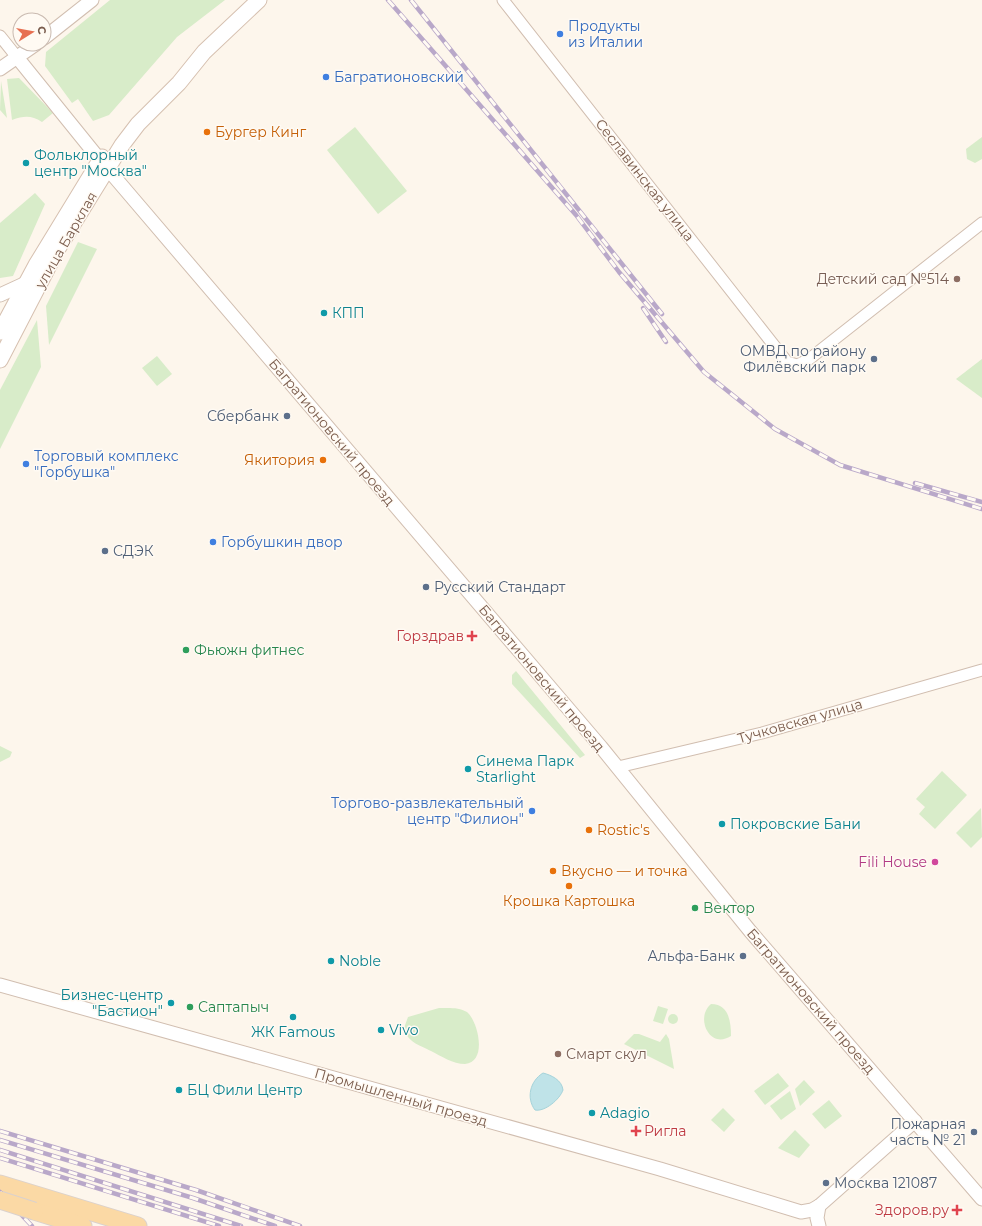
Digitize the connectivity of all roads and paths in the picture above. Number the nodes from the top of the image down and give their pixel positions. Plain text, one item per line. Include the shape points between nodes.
1 (92, 0) edge
2 (259, 0) edge
3 (503, 0) edge
4 (52, 32) edge
5 (0, 36) edge
6 (23, 52) edge
7 (16, 56) junction
8 (0, 69) edge
9 (104, 164) junction
10 (982, 223) edge
11 (26, 283) junction
12 (0, 295) edge
13 (0, 332) edge
14 (0, 360) edge
15 (982, 670) edge
16 (618, 767) junction
17 (0, 985) edge
18 (915, 1121) junction
19 (0, 1184) edge
20 (982, 1199) edge
21 (0, 1200) edge
22 (819, 1206) junction
23 (801, 1212) junction
24 (84, 1226) edge
25 (138, 1226) edge
26 (819, 1226) edge

1 - 4 street
2 - 9 main road, улица Барклая via 141,106 117,134
3 - 10 street, Сеславинская улица via 787,362 797,365 808,360
5 - 7 street
6 - 7 street
7 - 8 street
7 - 9 street, Багратионовский проезд
9 - 11 main road, улица Барклая
9 - 14 main road, улица Барклая
9 - 16 street, Багратионовский проезд
11 - 12 street
11 - 13 main road, улица Барклая
15 - 16 street, Тучковская улица via 762,733
16 - 18 street, Багратионовский проезд via 750,931
17 - 23 street, Промышленный проезд via 653,1167
18 - 20 street, Багратионовский проезд
18 - 22 street
19 - 25 main road
21 - 24 main road, bridge
22 - 23 street
22 - 26 street, Промышленный проезд
23 - 26 street, Промышленный проезд

